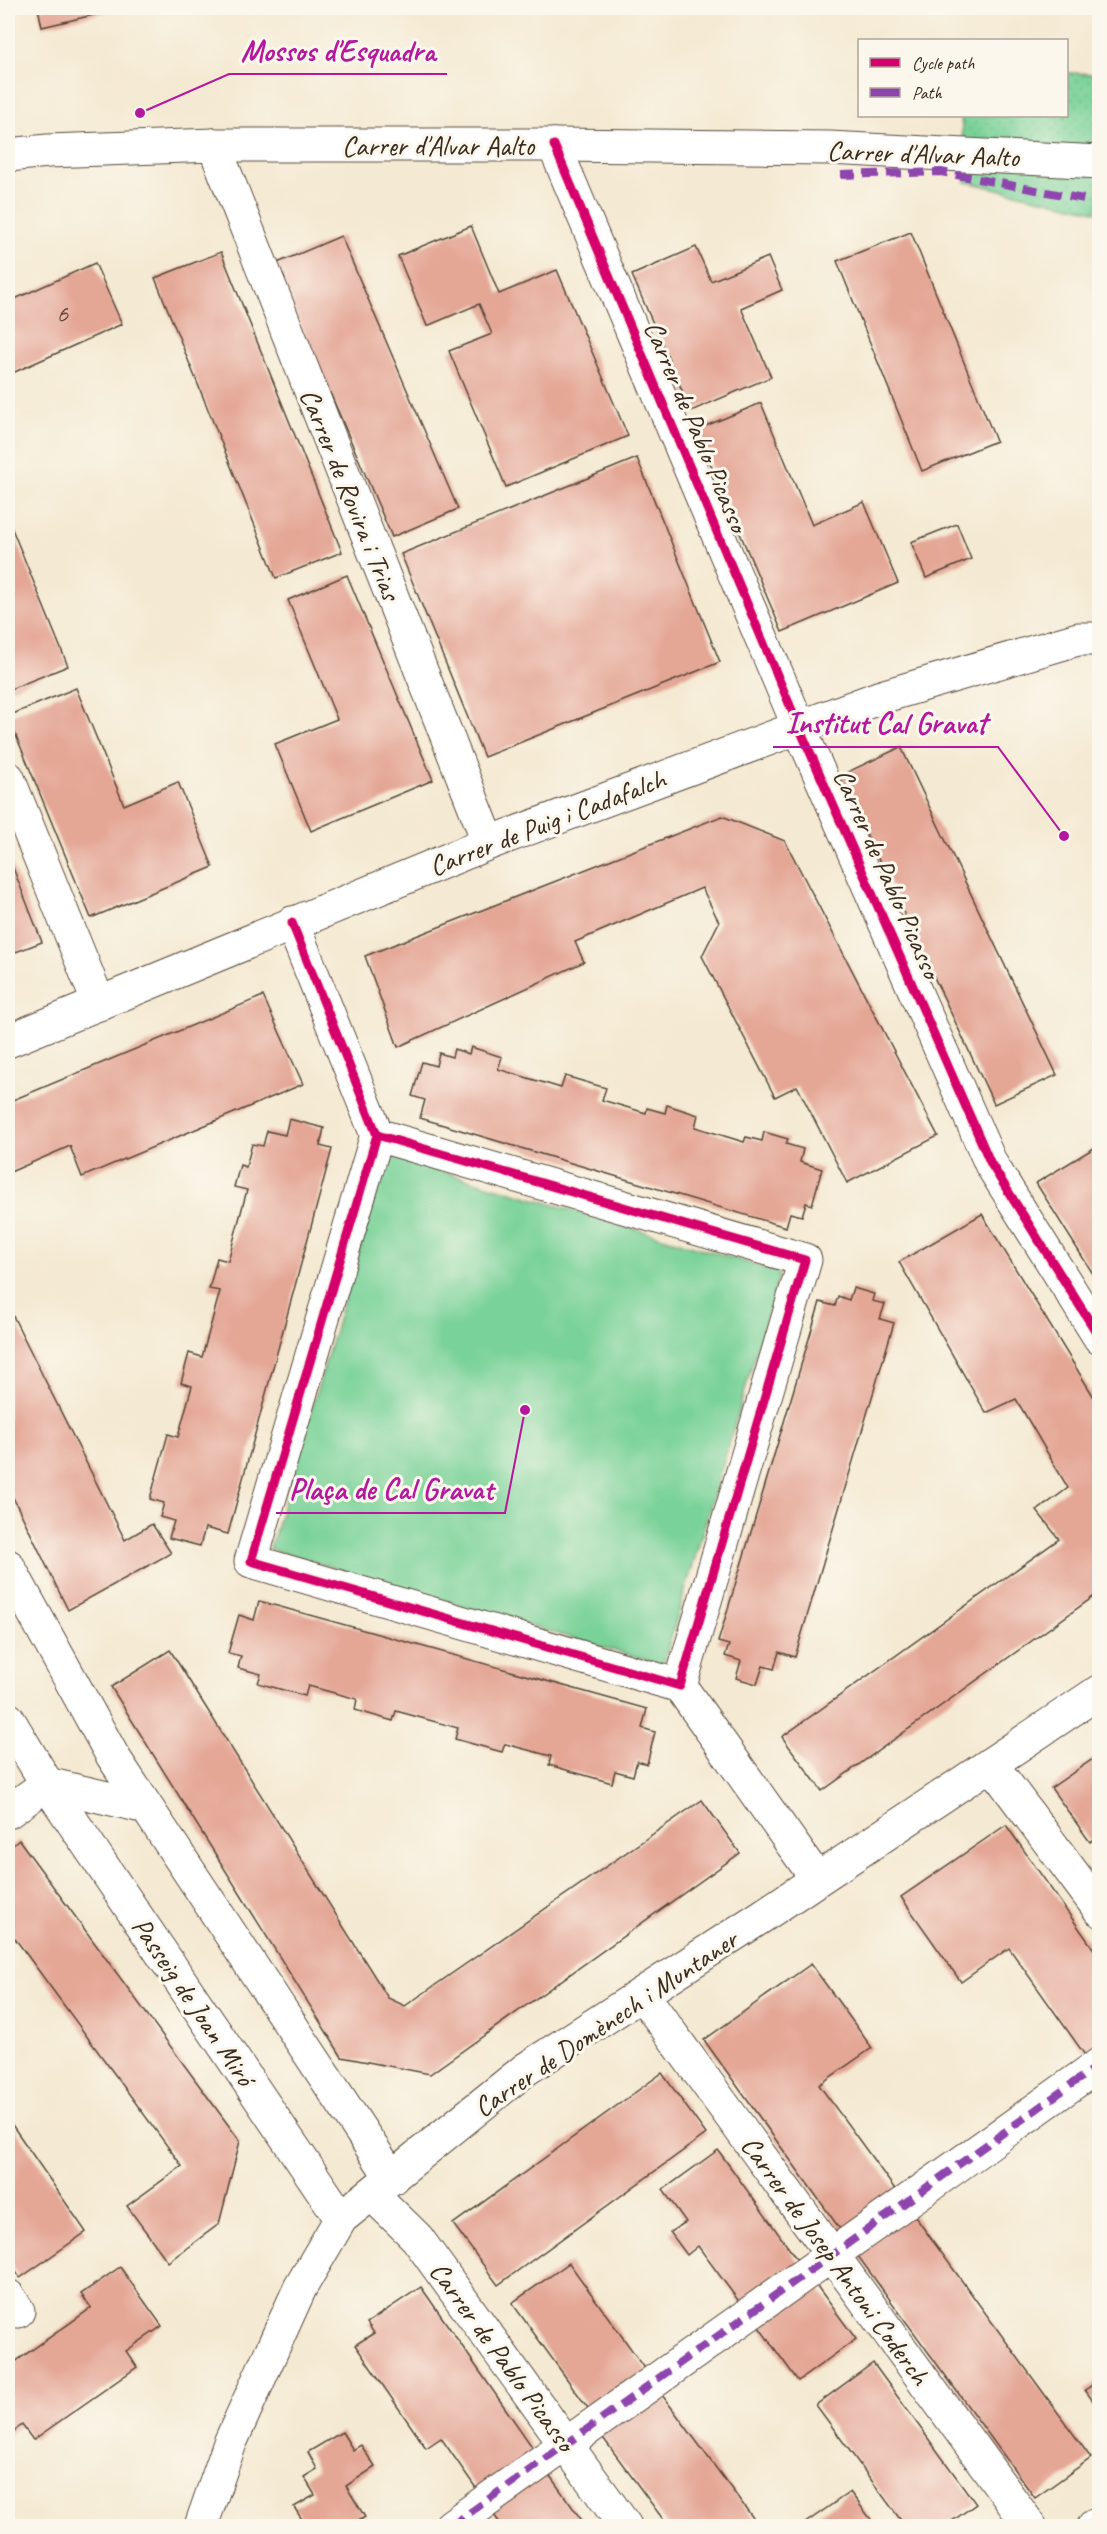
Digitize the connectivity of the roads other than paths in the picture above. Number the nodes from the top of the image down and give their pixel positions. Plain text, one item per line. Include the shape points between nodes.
1 (214, 145) junction
2 (554, 145) junction
3 (8, 155) edge
4 (1096, 161) edge
5 (1100, 639) edge
6 (799, 727) junction
7 (8, 778) edge
8 (489, 843) junction
9 (292, 923) junction
10 (99, 1004) junction
11 (8, 1041) edge
12 (377, 1135) junction
13 (1100, 1338) edge
14 (8, 1566) edge
15 (680, 1686) junction
16 (1100, 1691) edge
17 (8, 1719) edge
18 (991, 1764) junction
19 (47, 1784) junction
20 (146, 1807) junction
21 (8, 1812) edge
22 (817, 1880) junction
23 (1100, 1911) edge
24 (642, 1994) junction
25 (1100, 2064) edge
26 (382, 2186) junction
27 (341, 2218) junction
28 (832, 2255) junction
29 (567, 2444) junction
30 (1100, 2524) edge
31 (201, 2526) edge
32 (452, 2526) edge
33 (625, 2526) edge
34 (1030, 2526) edge
35 (1094, 2526) edge

1 - 2 street, Carrer d'Alvar Aalto
1 - 3 street, Carrer d'Alvar Aalto
1 - 8 street, Carrer de Rovira i Trias
2 - 4 street, Carrer d'Alvar Aalto via 829,148
2 - 6 street, Carrer de Pablo Picasso
5 - 6 street, Carrer de Puig i Cadafalch via 1077,639 881,697
6 - 8 street, Carrer de Puig i Cadafalch
6 - 13 street, Carrer de Pablo Picasso via 992,1164
7 - 10 street
8 - 9 street, Carrer de Puig i Cadafalch
9 - 10 street, Carrer de Puig i Cadafalch
9 - 12 street
10 - 11 street, Carrer de Puig i Cadafalch
12 - 15 street via 805,1260
12 - 15 street via 251,1561
14 - 20 street via 112,1755
15 - 22 street
16 - 18 street, Carrer de Domènech i Muntaner
17 - 19 street, Passeig de Joan Miró
18 - 22 street, Carrer de Domènech i Muntaner
18 - 23 street
19 - 20 street
19 - 21 street
19 - 27 street, Passeig de Joan Miró
20 - 26 street
22 - 24 street, Carrer de Domènech i Muntaner
24 - 26 street, Carrer de Domènech i Muntaner via 526,2070
24 - 28 street, Carrer de Josep Antoni Coderch
25 - 28 street
26 - 27 street, Carrer de Domènech i Muntaner
26 - 29 street, Carrer de Pablo Picasso
27 - 31 street, Carrer de Domènech i Muntaner via 300,2288 230,2443
28 - 29 street
28 - 34 street, Carrer de Josep Antoni Coderch
29 - 32 street
29 - 33 street, Carrer de Pablo Picasso
30 - 35 street

